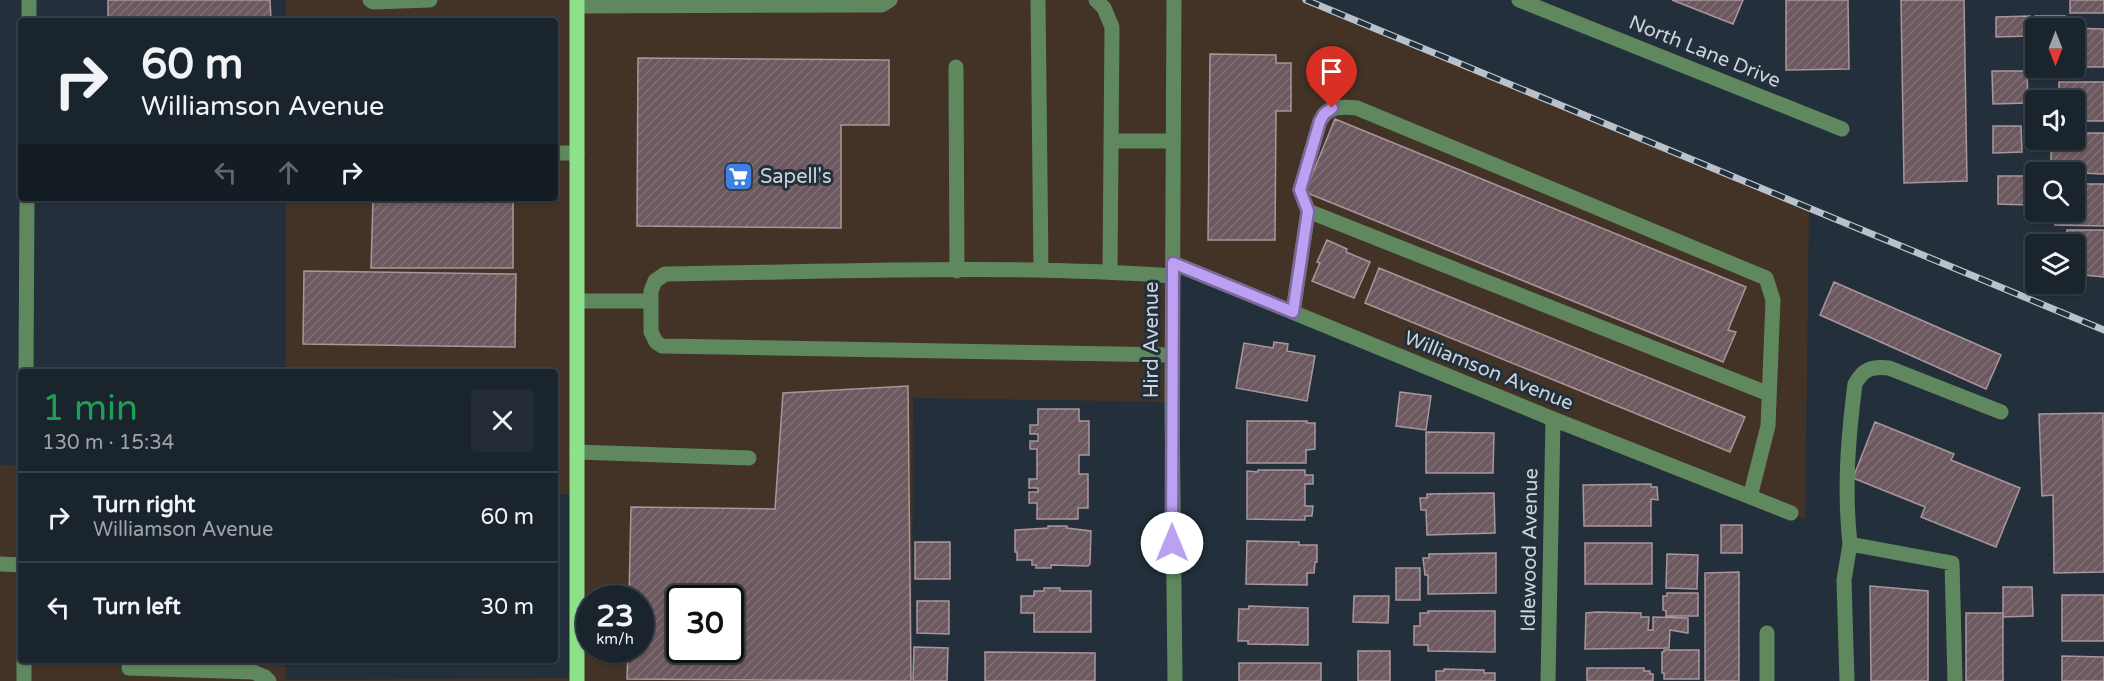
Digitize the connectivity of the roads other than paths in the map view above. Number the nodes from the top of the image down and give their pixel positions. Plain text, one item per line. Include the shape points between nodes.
1 (29, 0) edge
2 (370, 0) edge
3 (430, 0) edge
4 (890, 0) edge
5 (1038, 0) edge
6 (1096, 0) edge
7 (1174, 0) edge
8 (1520, 0) edge
9 (577, 3) edge
10 (29, 18) edge
11 (956, 67) dead end
12 (1842, 129) dead end
13 (1111, 141) junction
14 (1173, 141) junction
15 (558, 153) edge
16 (577, 153) junction
17 (27, 201) edge
18 (1308, 211) junction
19 (1041, 270) junction
20 (1173, 270) junction
21 (957, 271) junction
22 (1110, 272) junction
23 (577, 301) junction
24 (651, 301) junction
25 (1293, 312) junction
26 (1172, 355) junction
27 (26, 369) edge
28 (1769, 394) junction
29 (2001, 412) dead end
30 (1553, 419) junction
31 (577, 452) junction
32 (750, 458) dead end
33 (1749, 497) junction
34 (1791, 513) dead end
35 (1850, 544) junction
36 (0, 564) edge
37 (18, 565) edge
38 (1767, 633) dead end
39 (24, 663) edge
40 (129, 668) dead end
41 (24, 681) edge
42 (268, 681) edge
43 (577, 681) edge
44 (1175, 681) edge
45 (1548, 681) edge
46 (1767, 681) edge
47 (1847, 681) edge
48 (1955, 681) edge

1 - 10 street
2 - 3 street
4 - 9 street via 882,5
5 - 19 street
6 - 13 street via 1112,27
7 - 14 street, Hird Avenue
8 - 12 street, North Lane Drive
9 - 16 main road
11 - 21 street
13 - 14 street
13 - 22 street
14 - 20 street, Hird Avenue
15 - 16 street
16 - 23 main road
17 - 27 street
18 - 25 street
18 - 28 street
18 - 28 street via 1300,190 1320,121 1332,108 1357,108 1766,278 1773,300
19 - 21 street, Williamson Avenue
19 - 22 street, Williamson Avenue
20 - 22 street, Williamson Avenue
20 - 25 street, Williamson Avenue
20 - 26 street, Hird Avenue
21 - 24 street, Williamson Avenue via 665,274 655,281
23 - 24 street
23 - 31 main road
24 - 26 street via 651,332 662,346
25 - 30 street, Williamson Avenue
26 - 44 street, Hird Avenue
28 - 33 street via 1768,426
29 - 35 street via 1889,368 1875,366 1861,373 1855,384 1846,469
30 - 33 street, Williamson Avenue
30 - 45 street, Idlewood Avenue
31 - 32 street
31 - 43 main road
33 - 34 street, Williamson Avenue
35 - 47 street via 1844,580
35 - 48 street via 1952,563
36 - 37 street
38 - 46 street
39 - 41 street
40 - 42 street via 253,672

